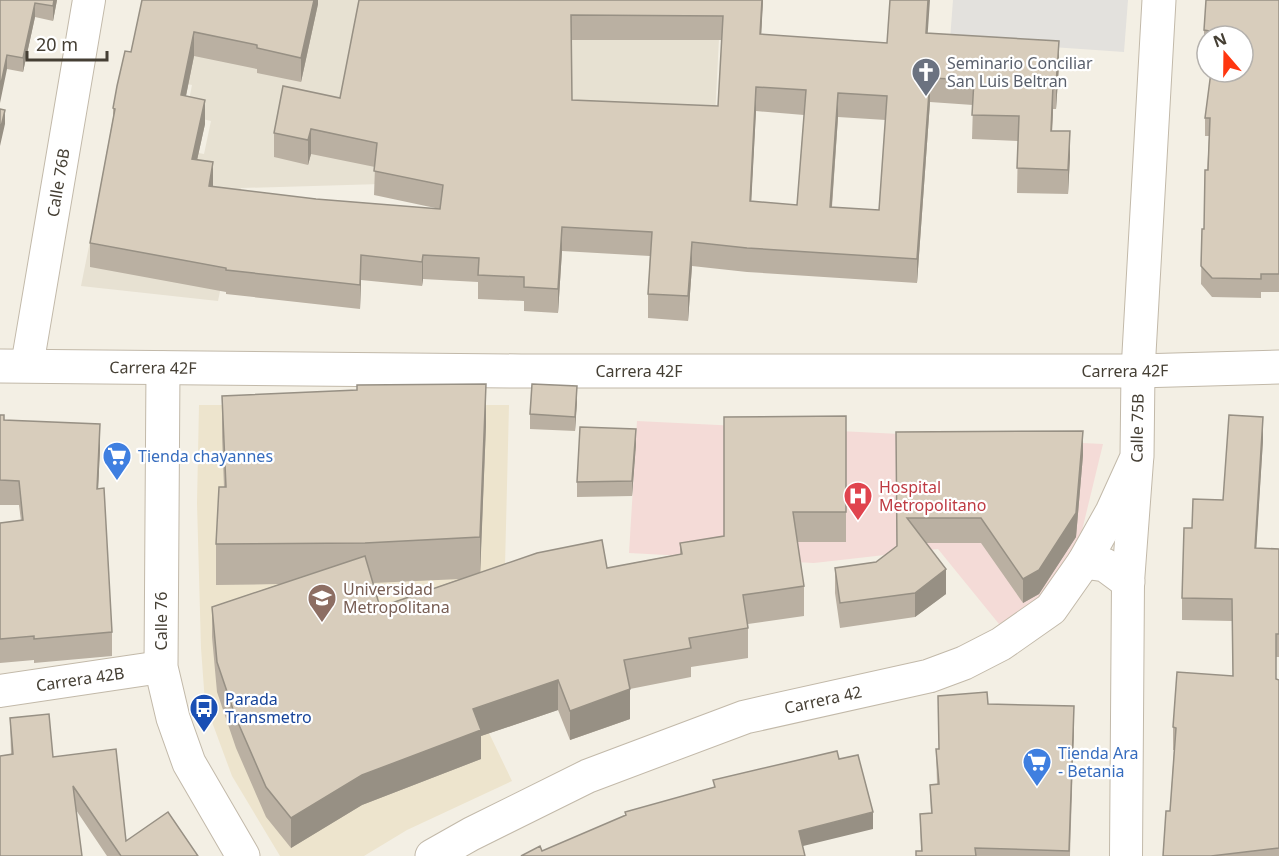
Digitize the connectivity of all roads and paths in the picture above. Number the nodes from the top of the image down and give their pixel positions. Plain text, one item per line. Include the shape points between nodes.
1 (89, 0) edge
2 (1159, 0) edge
3 (14, 366) edge
4 (1279, 367) edge
5 (163, 368) junction
6 (1137, 371) junction
7 (1137, 457) junction
8 (1084, 562) junction
9 (1128, 582) junction
10 (161, 667) junction
11 (0, 692) edge
12 (243, 856) edge
13 (432, 856) edge
14 (1126, 856) edge

1 - 3 street, Calle 76B
2 - 6 street, Calle 75B
3 - 5 street, Carrera 42F
4 - 6 street, Carrera 42F
5 - 6 street, Carrera 42F
5 - 10 street, Calle 76
6 - 7 street, Calle 75B
7 - 8 street, Carrera 42
7 - 9 street, Calle 75B
8 - 9 street via 1105,565
8 - 13 street, Carrera 42 via 1051,609 1037,621 964,663 929,676 745,717 588,776
9 - 14 street, Calle 75B
10 - 11 street, Carrera 42B
10 - 12 street, Calle 76 via 189,763

